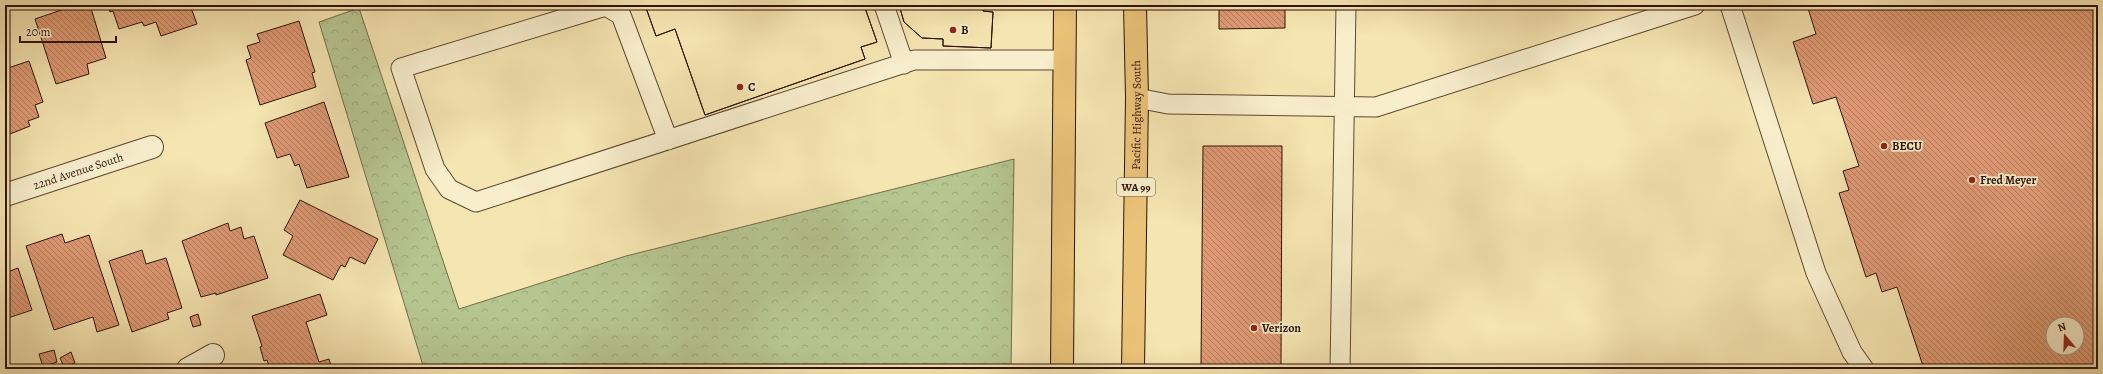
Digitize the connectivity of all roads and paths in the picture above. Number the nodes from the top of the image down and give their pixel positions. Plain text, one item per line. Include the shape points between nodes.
1 (884, 5) edge
2 (1064, 5) edge
3 (1136, 5) edge
4 (1346, 5) edge
5 (1695, 5) edge
6 (1730, 5) edge
7 (1064, 60) junction
8 (904, 64) junction
9 (1137, 98) junction
10 (1343, 107) junction
11 (668, 140) junction
12 (152, 147) dead end
13 (5, 195) edge
14 (213, 355) dead end
15 (188, 369) edge
16 (1062, 369) edge
17 (1133, 369) edge
18 (1340, 369) edge
19 (1864, 369) edge

1 - 8 lane
2 - 7 main road
3 - 9 main road, Pacific Highway South / WA 99
4 - 10 lane
5 - 10 lane via 1376,107
6 - 19 lane via 1816,273 1852,352
7 - 8 lane via 914,60
7 - 16 main road
8 - 11 lane
9 - 10 lane via 1168,104
9 - 17 main road, Pacific Highway South / WA 99
10 - 18 lane
11 - 11 lane via 476,202 449,189 435,169 400,68 606,6 621,15
12 - 13 street, 22nd Avenue South
14 - 15 street

